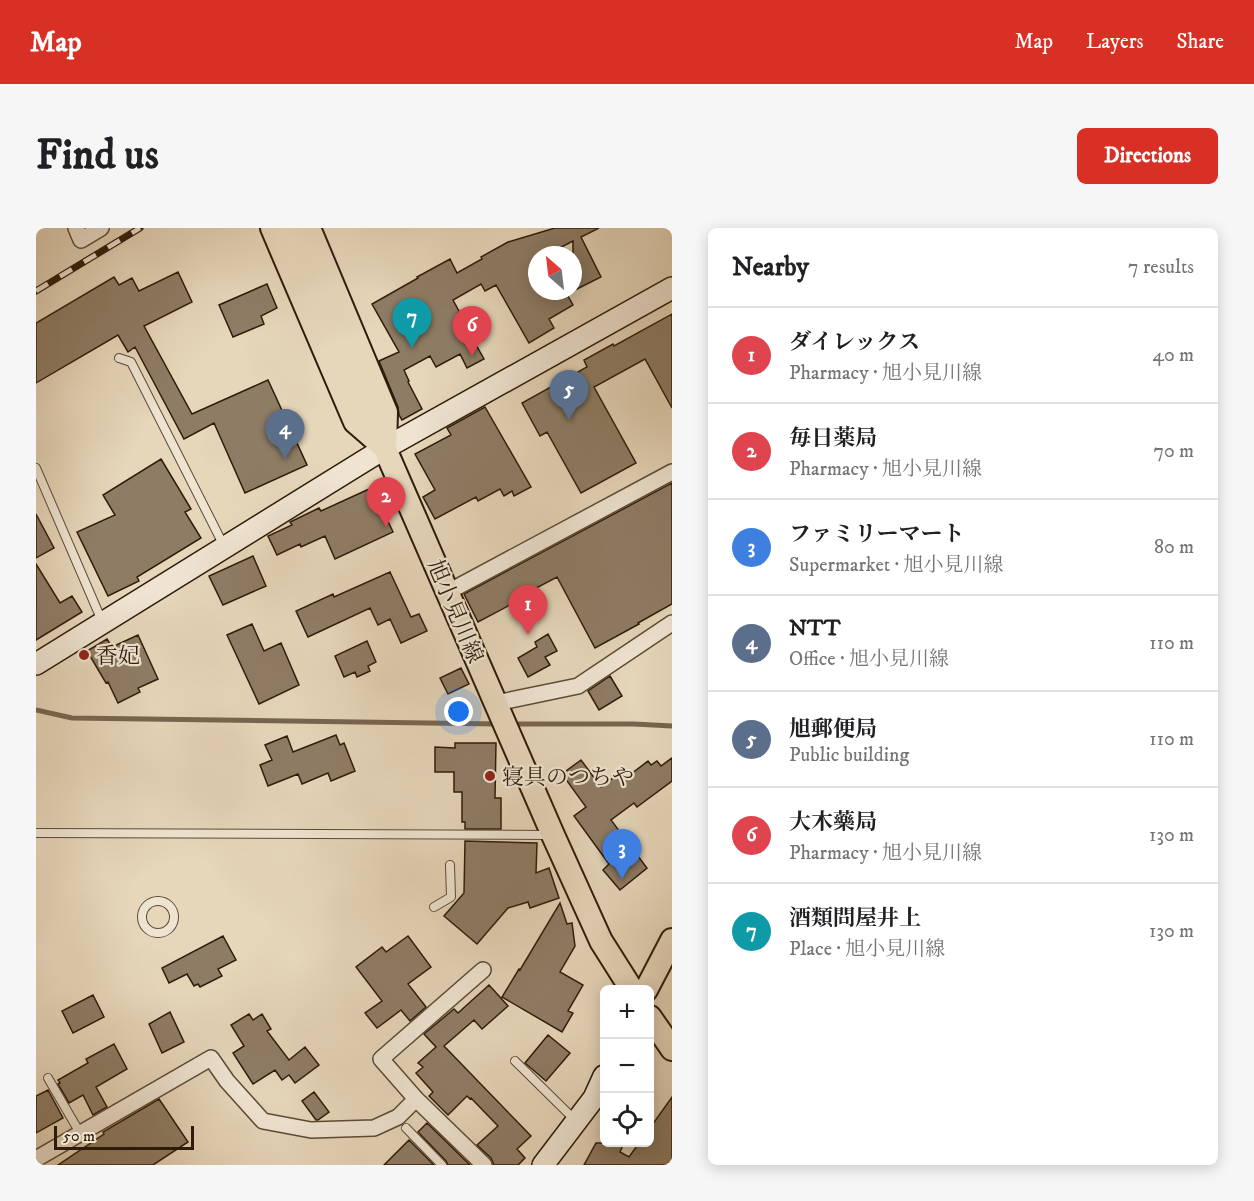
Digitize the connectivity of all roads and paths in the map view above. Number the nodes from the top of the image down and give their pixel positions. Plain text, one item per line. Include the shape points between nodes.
1 (75, 228) edge
2 (101, 228) edge
3 (272, 228) edge
4 (290, 228) edge
5 (309, 228) edge
6 (672, 288) edge
7 (119, 358) dead end
8 (385, 448) junction
9 (36, 468) edge
10 (672, 472) edge
11 (225, 547) junction
12 (448, 592) junction
13 (103, 623) junction
14 (672, 623) edge
15 (36, 664) edge
16 (496, 703) junction
17 (36, 833) edge
18 (553, 835) junction
19 (450, 865) dead end
20 (434, 907) dead end
21 (162, 932) joint
22 (672, 940) edge
23 (483, 970) dead end
24 (629, 985) edge
25 (649, 985) edge
26 (654, 1023) edge
27 (672, 1049) edge
28 (515, 1061) dead end
29 (48, 1078) dead end
30 (600, 1085) edge
31 (416, 1099) junction
32 (576, 1121) junction
33 (406, 1128) dead end
34 (80, 1133) junction
35 (36, 1159) edge
36 (442, 1165) edge
37 (484, 1165) edge
38 (543, 1165) edge

1 - 2 street via 81,240
3 - 8 main road via 355,422
4 - 8 main road, 旭小見川線
5 - 8 main road via 386,412
6 - 8 street
7 - 11 lane via 131,362
8 - 11 street
8 - 12 main road, 旭小見川線
9 - 13 lane
10 - 12 street
11 - 13 street
12 - 16 main road, 旭小見川線
13 - 15 street
14 - 16 street via 578,686
16 - 18 main road, 旭小見川線
17 - 18 lane
18 - 24 main road, 旭小見川線 via 601,941
19 - 20 lane via 451,897
21 - 21 lane via 149,930 142,921 143,909 153,901 165,903 173,912 172,925
22 - 25 main road
23 - 31 street via 381,1059
26 - 27 main road
28 - 32 lane
29 - 34 lane
30 - 32 street
31 - 34 street via 398,1117 374,1128 312,1130 283,1125 263,1121 210,1058
31 - 37 street
32 - 38 street
33 - 36 lane
34 - 35 street

